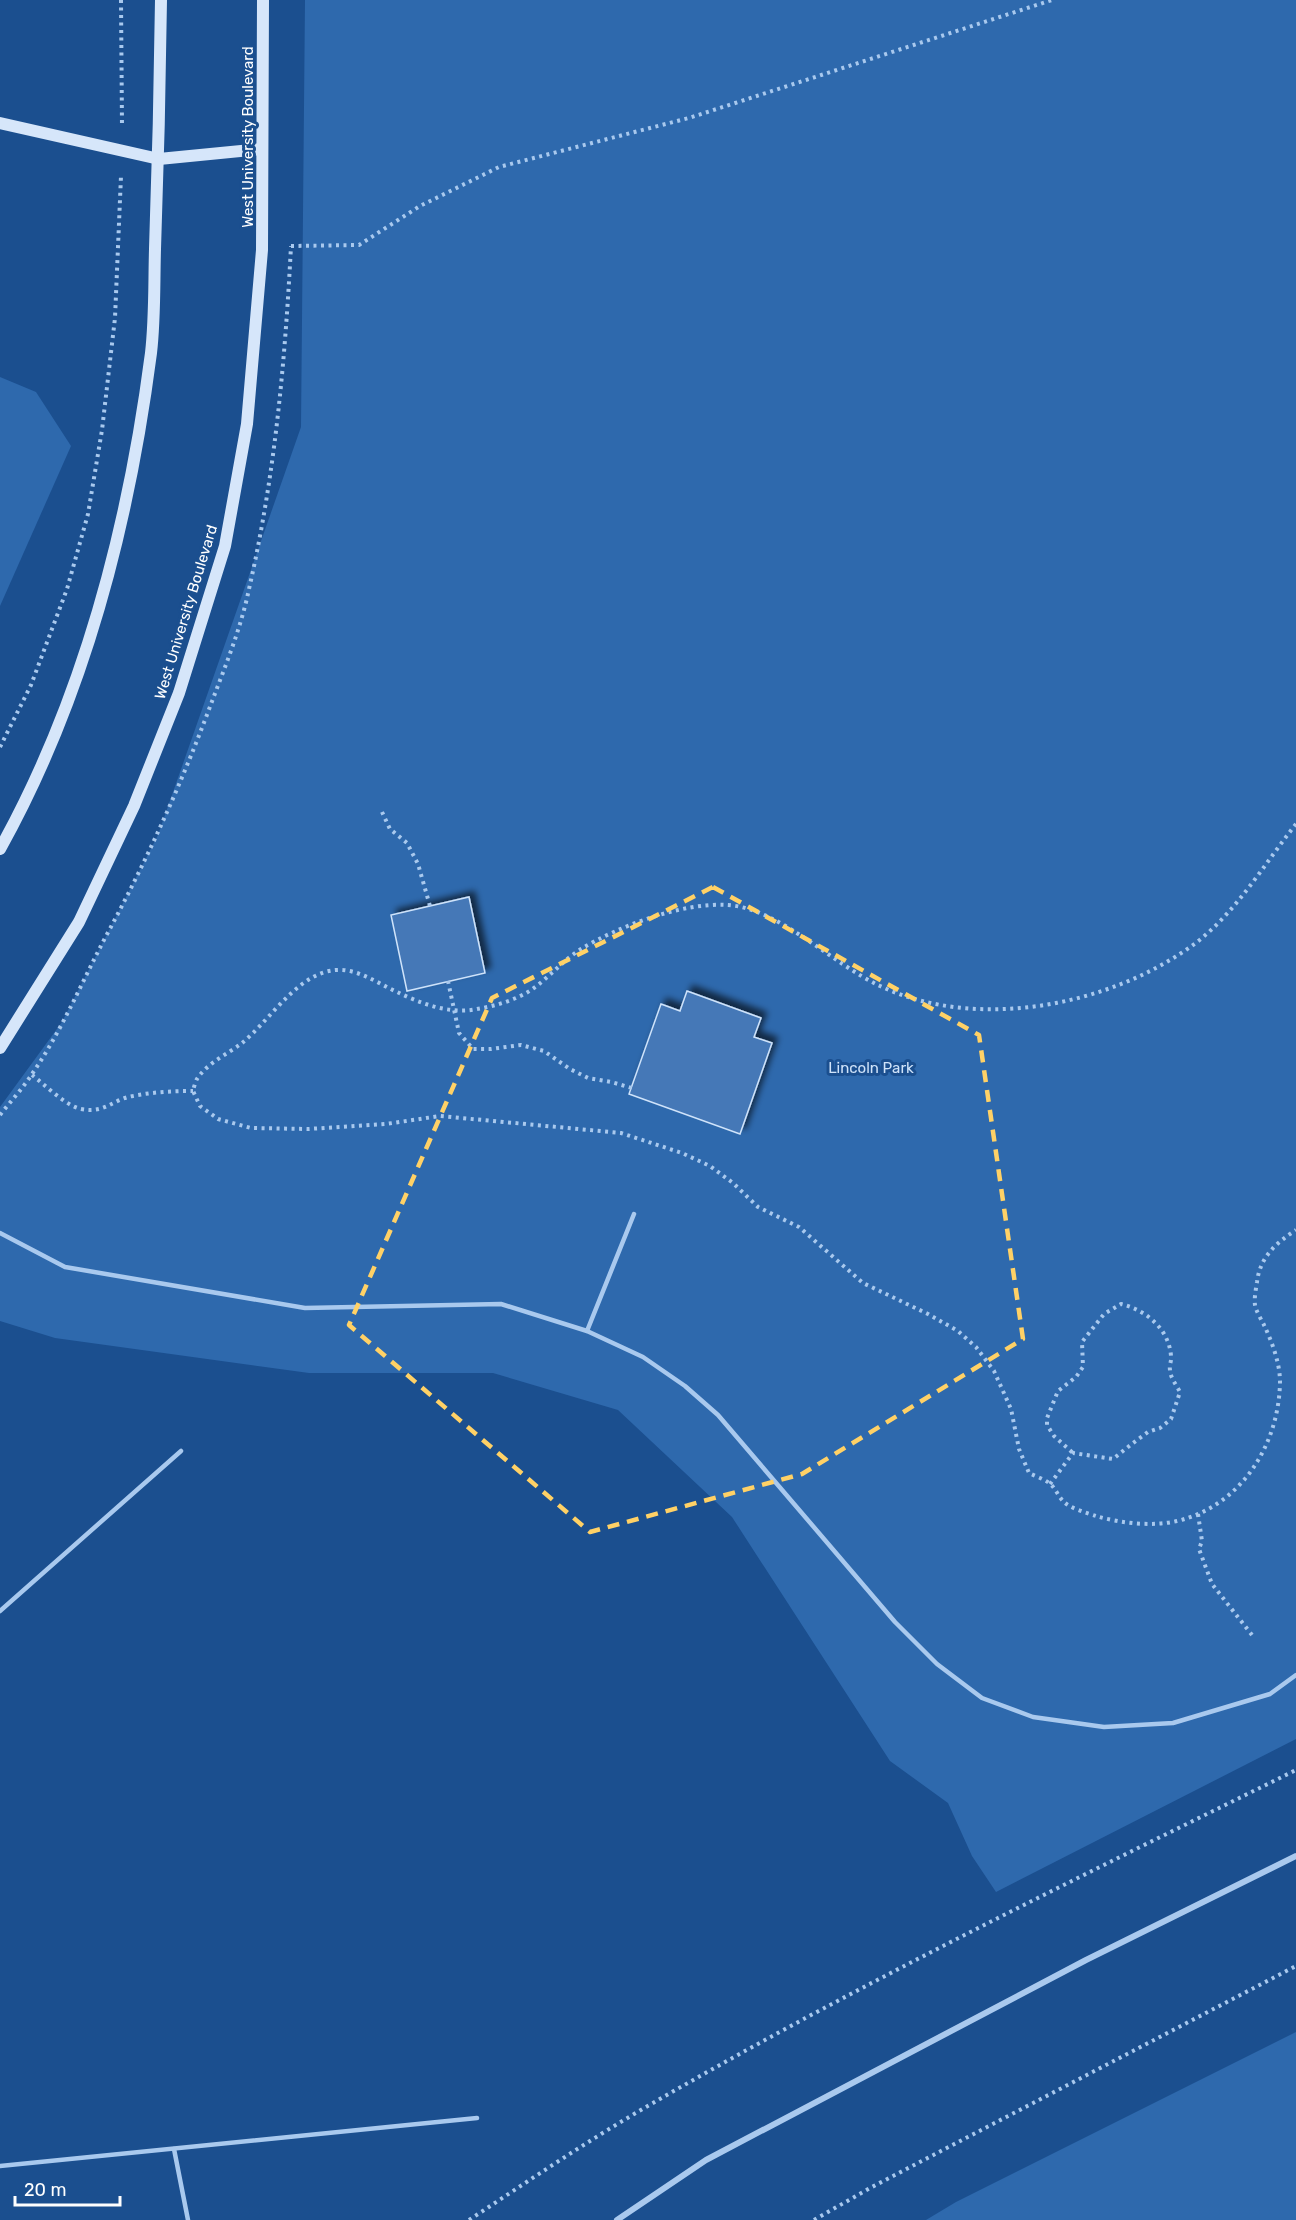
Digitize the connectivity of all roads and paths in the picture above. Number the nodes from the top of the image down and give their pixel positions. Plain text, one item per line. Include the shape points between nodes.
1 (121, 0) edge
2 (161, 0) edge
3 (263, 0) edge
4 (1052, 0) edge
5 (0, 123) edge
6 (262, 149) junction
7 (123, 151) junction
8 (159, 159) junction
9 (262, 250) junction
10 (0, 747) edge
11 (381, 812) dead end
12 (1296, 824) edge
13 (0, 849) edge
14 (430, 906) dead end
15 (448, 981) dead end
16 (453, 1010) junction
17 (0, 1048) edge
18 (32, 1075) dead end
19 (632, 1088) dead end
20 (193, 1091) junction
21 (634, 1214) dead end
22 (1296, 1230) edge
23 (0, 1233) edge
24 (587, 1331) junction
25 (181, 1451) dead end
26 (1073, 1453) junction
27 (1050, 1484) junction
28 (1198, 1514) junction
29 (0, 1611) edge
30 (1252, 1635) dead end
31 (1296, 1675) edge
32 (1296, 1770) edge
33 (1296, 1856) edge
34 (1296, 1966) edge
35 (477, 2118) dead end
36 (174, 2149) junction
37 (0, 2166) edge
38 (188, 2220) edge
39 (470, 2220) edge
40 (616, 2220) edge
41 (814, 2220) edge

1 - 7 path
2 - 8 main road
3 - 6 main road, West University Boulevard
4 - 9 path via 689,118 499,167 420,206 359,245
5 - 7 main road
6 - 8 main road
6 - 9 main road, West University Boulevard
7 - 8 main road
7 - 10 path via 115,318 88,514 67,588 35,674
8 - 13 main road via 151,351 127,502 98,611 58,724
9 - 17 main road, West University Boulevard via 248,424 225,546 179,693 134,806 79,922
11 - 14 path via 390,829 407,843 418,864
12 - 16 path via 1229,911 1198,941 1149,972 1076,999 989,1010 951,1008 915,999 854,972 772,919 749,908 724,904 688,908 644,920 580,950 531,990 473,1010
15 - 16 path
16 - 19 path via 459,1033 473,1049 521,1045 544,1051 588,1078
16 - 20 path via 424,1004 361,973 342,969 322,973 283,1000 243,1042 210,1065 197,1079
18 - 20 path via 79,1109 103,1110 129,1096
20 - 27 path via 200,1106 218,1119 251,1128 308,1129 440,1116 621,1133 682,1154 733,1183 758,1207 799,1227 863,1284 928,1314 976,1347 994,1371 1011,1409 1019,1449 1029,1473
21 - 24 lane
22 - 28 path via 1264,1258 1257,1280 1255,1305 1276,1355 1280,1379 1273,1430 1251,1472 1217,1503
23 - 24 lane via 65,1267 305,1308 501,1304
24 - 31 lane via 643,1357 718,1415 895,1622 938,1664 982,1698 1033,1717 1104,1727 1173,1723 1270,1694
25 - 29 lane
26 - 26 path via 1113,1459 1171,1419 1180,1392 1170,1370 1169,1344 1165,1333 1136,1308 1121,1304 1104,1314 1082,1342 1083,1367 1058,1391 1048,1412 1047,1425
26 - 27 path
27 - 28 path via 1064,1503 1095,1516 1150,1524
28 - 30 path via 1202,1541 1198,1549 1212,1584
32 - 39 path via 786,2028 651,2104
33 - 40 street via 1086,1960 706,2160
34 - 41 path
35 - 36 lane
36 - 37 lane
36 - 38 lane

